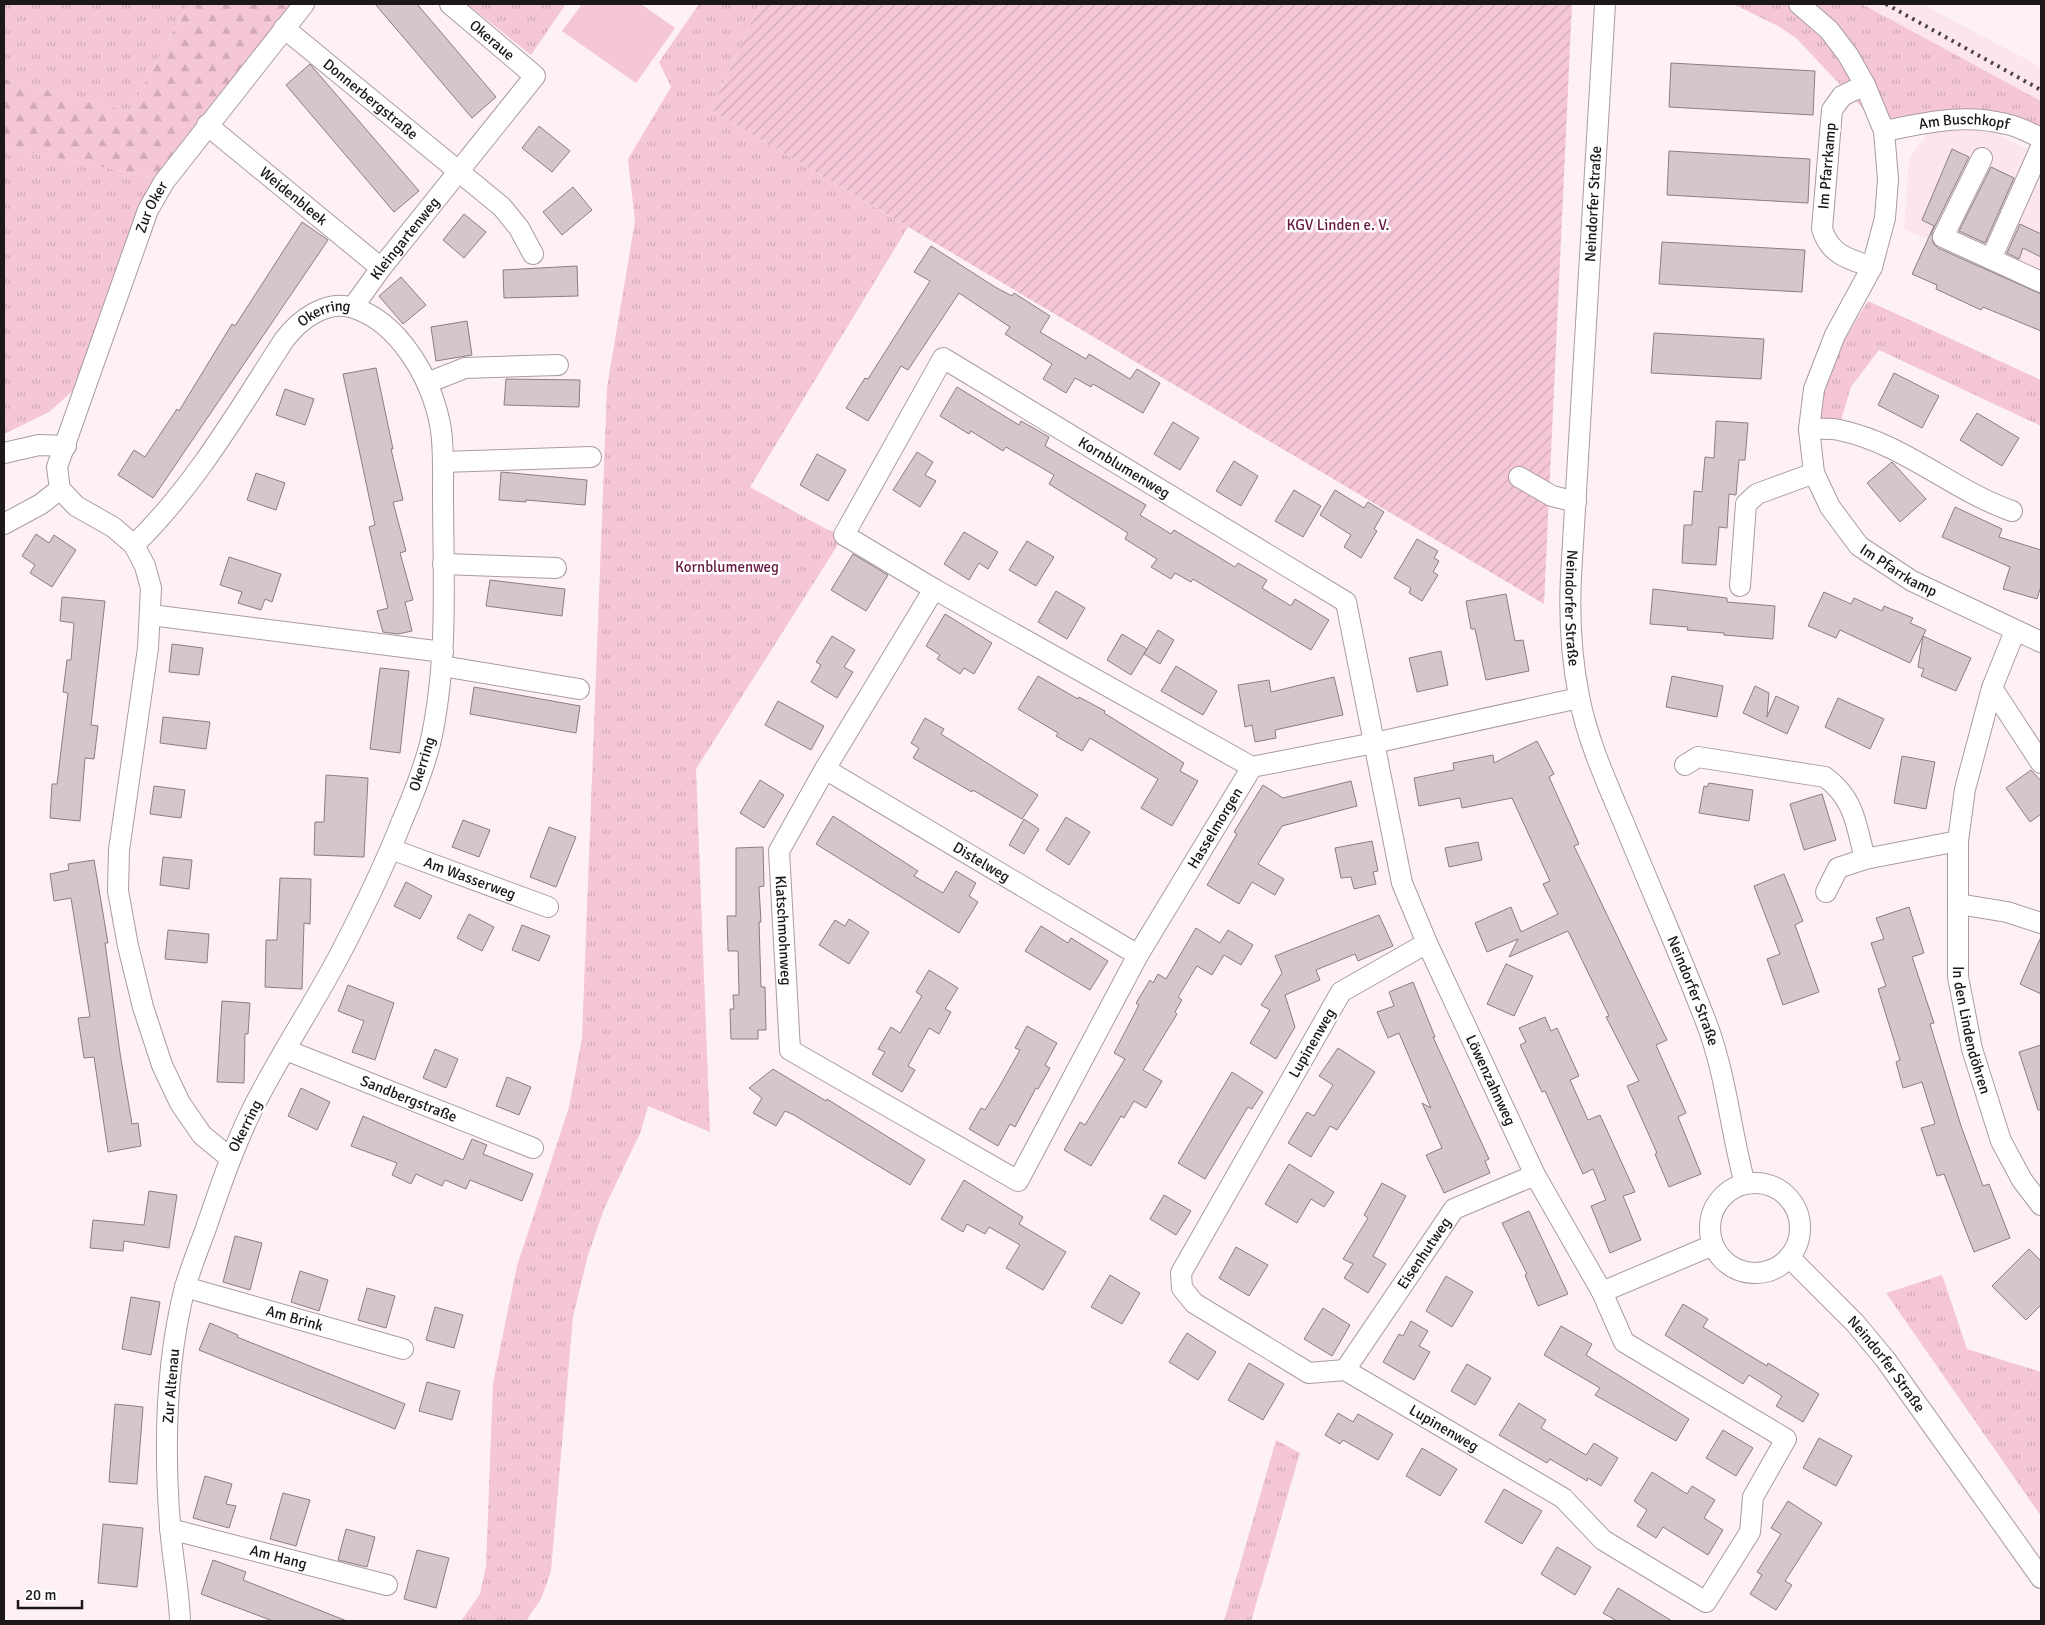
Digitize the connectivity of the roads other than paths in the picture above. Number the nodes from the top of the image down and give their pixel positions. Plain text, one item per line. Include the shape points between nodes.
1 (304, 4) edge
2 (450, 4) edge
3 (1605, 4) edge
4 (1799, 4) edge
5 (284, 28) junction
6 (535, 76) joint
7 (1865, 85) junction
8 (207, 125) junction
9 (1884, 131) junction
10 (2041, 138) edge
11 (2041, 147) edge
12 (1982, 158) dead end
13 (458, 171) junction
14 (533, 254) dead end
15 (1991, 259) junction
16 (1872, 267) junction
17 (381, 268) junction
18 (2041, 282) edge
19 (353, 307) junction
20 (558, 365) dead end
21 (426, 383) junction
22 (1809, 429) junction
23 (66, 446) junction
24 (4, 453) edge
25 (591, 457) dead end
26 (443, 462) junction
27 (1814, 473) junction
28 (1519, 477) dead end
29 (60, 489) junction
30 (1576, 502) junction
31 (2012, 511) dead end
32 (4, 524) edge
33 (134, 545) junction
34 (443, 564) junction
35 (556, 568) dead end
36 (1740, 586) dead end
37 (934, 590) junction
38 (151, 615) junction
39 (2015, 631) junction
40 (2041, 642) edge
41 (442, 659) junction
42 (1992, 688) junction
43 (579, 689) dead end
44 (1579, 698) junction
45 (1374, 743) junction
46 (2041, 763) edge
47 (1686, 765) dead end
48 (1252, 767) junction
49 (825, 769) junction
50 (1958, 841) junction
51 (391, 849) junction
52 (1864, 859) junction
53 (1826, 892) dead end
54 (1958, 904) junction
55 (548, 906) dead end
56 (2041, 923) edge
57 (1427, 943) junction
58 (1138, 955) junction
59 (286, 1050) junction
60 (533, 1148) dead end
61 (230, 1158) junction
62 (1535, 1175) junction
63 (1018, 1181) joint
64 (1745, 1184) junction
65 (2041, 1205) edge
66 (1713, 1245) junction
67 (1790, 1257) junction
68 (185, 1287) junction
69 (1602, 1292) junction
70 (403, 1349) dead end
71 (1345, 1370) junction
72 (170, 1529) junction
73 (2041, 1578) edge
74 (387, 1585) dead end
75 (180, 1621) edge

1 - 5 street, Zur Oker
2 - 6 street, Okeraue
3 - 30 street, Neindorfer Straße
4 - 7 street, Im Pfarrkamp via 1829,30
5 - 8 street, Zur Oker
5 - 13 street, Donnerbergstraße
6 - 13 street, Kleingartenweg
7 - 9 street, Im Pfarrkamp
7 - 16 street, Im Pfarrkamp via 1842,96 1832,110 1822,229 1826,243 1844,257
8 - 17 street, Weidenbleek
8 - 23 street, Zur Oker via 164,182 148,210
9 - 10 street, Am Buschkopf via 1946,118 1976,118 2008,124
9 - 16 street, Im Pfarrkamp via 1888,179 1885,218
11 - 15 street
12 - 15 street via 1943,237
13 - 14 street via 502,207 519,228
13 - 17 street, Kleingartenweg
15 - 18 street
16 - 22 street, Im Pfarrkamp via 1834,335 1822,364 1814,389
17 - 19 street, Kleingartenweg
19 - 21 street, Okerring via 377,320 393,334 409,352
19 - 33 street, Okerring via 322,309 293,328 212,452 153,527
20 - 21 street via 466,368
21 - 26 street, Okerring via 440,422
22 - 27 street, Im Pfarrkamp
22 - 31 street via 1838,430 1868,439 1910,458 1990,503
23 - 24 street via 39,445
23 - 29 street, Zur Oker via 58,468
25 - 26 street
26 - 34 street, Okerring
27 - 36 street via 1757,494 1746,504
27 - 39 street, Im Pfarrkamp via 1830,507 1859,546 1912,581
28 - 30 street via 1552,496
29 - 32 street via 41,504
29 - 33 street via 76,506 113,527
30 - 44 street, Neindorfer Straße via 1569,614
33 - 38 street, Okerring via 145,566 151,588
34 - 35 street
34 - 41 street, Okerring
37 - 45 street, Kornblumenweg via 844,535 943,358 1346,602
37 - 48 street, Kornblumenweg
37 - 49 street, Klatschmohnweg
38 - 41 street
38 - 61 street, Okerring via 119,850 118,891 141,999 162,1066 180,1103 202,1135
39 - 40 street
39 - 42 street, In den Lindendöhren
41 - 43 street
41 - 51 street, Okerring via 429,746
42 - 46 street
42 - 50 street, In den Lindendöhren via 1965,789
44 - 45 street
44 - 64 street, Neindorfer Straße via 1614,799 1709,1030 1724,1076 1734,1145
45 - 48 street
45 - 57 street, Löwenzahnweg via 1402,883
47 - 52 street via 1698,757 1825,777 1839,787 1850,802
48 - 58 street, Hasselmorgen
49 - 58 street, Distelweg
49 - 63 street, Klatschmohnweg via 779,851 790,1050
50 - 52 street
50 - 54 street, In den Lindendöhren
51 - 55 street, Am Wasserweg
51 - 59 street, Okerring via 339,956
52 - 53 street via 1838,868
54 - 56 street via 2007,912
54 - 65 street, In den Lindendöhren via 1958,977 1972,1049 2001,1141 2022,1180
57 - 62 street, Löwenzahnweg
57 - 71 street, Lupinenweg via 1341,992 1181,1273 1182,1288 1194,1303 1309,1373
58 - 63 street, Hasselmorgen
59 - 60 street, Sandbergstraße
59 - 61 street, Okerring via 252,1110
61 - 68 street, Zur Altenau
62 - 69 street, Löwenzahnweg
62 - 71 street, Eisenhutweg via 1454,1209
64 - 66 street via 1730,1190 1719,1200 1712,1214 1710,1230
64 - 67 street via 1760,1183 1774,1188 1787,1196 1796,1208 1799,1238
66 - 67 street via 1721,1258 1745,1272 1772,1270
66 - 69 street
67 - 73 street, Neindorfer Straße via 1885,1359
68 - 70 street, Am Brink
68 - 72 street, Zur Altenau via 174,1347 166,1452
69 - 71 street, Lupinenweg via 1624,1342 1786,1439 1753,1497 1750,1532 1706,1602 1603,1540 1563,1498
72 - 74 street, Am Hang
72 - 75 street, Zur Altenau

